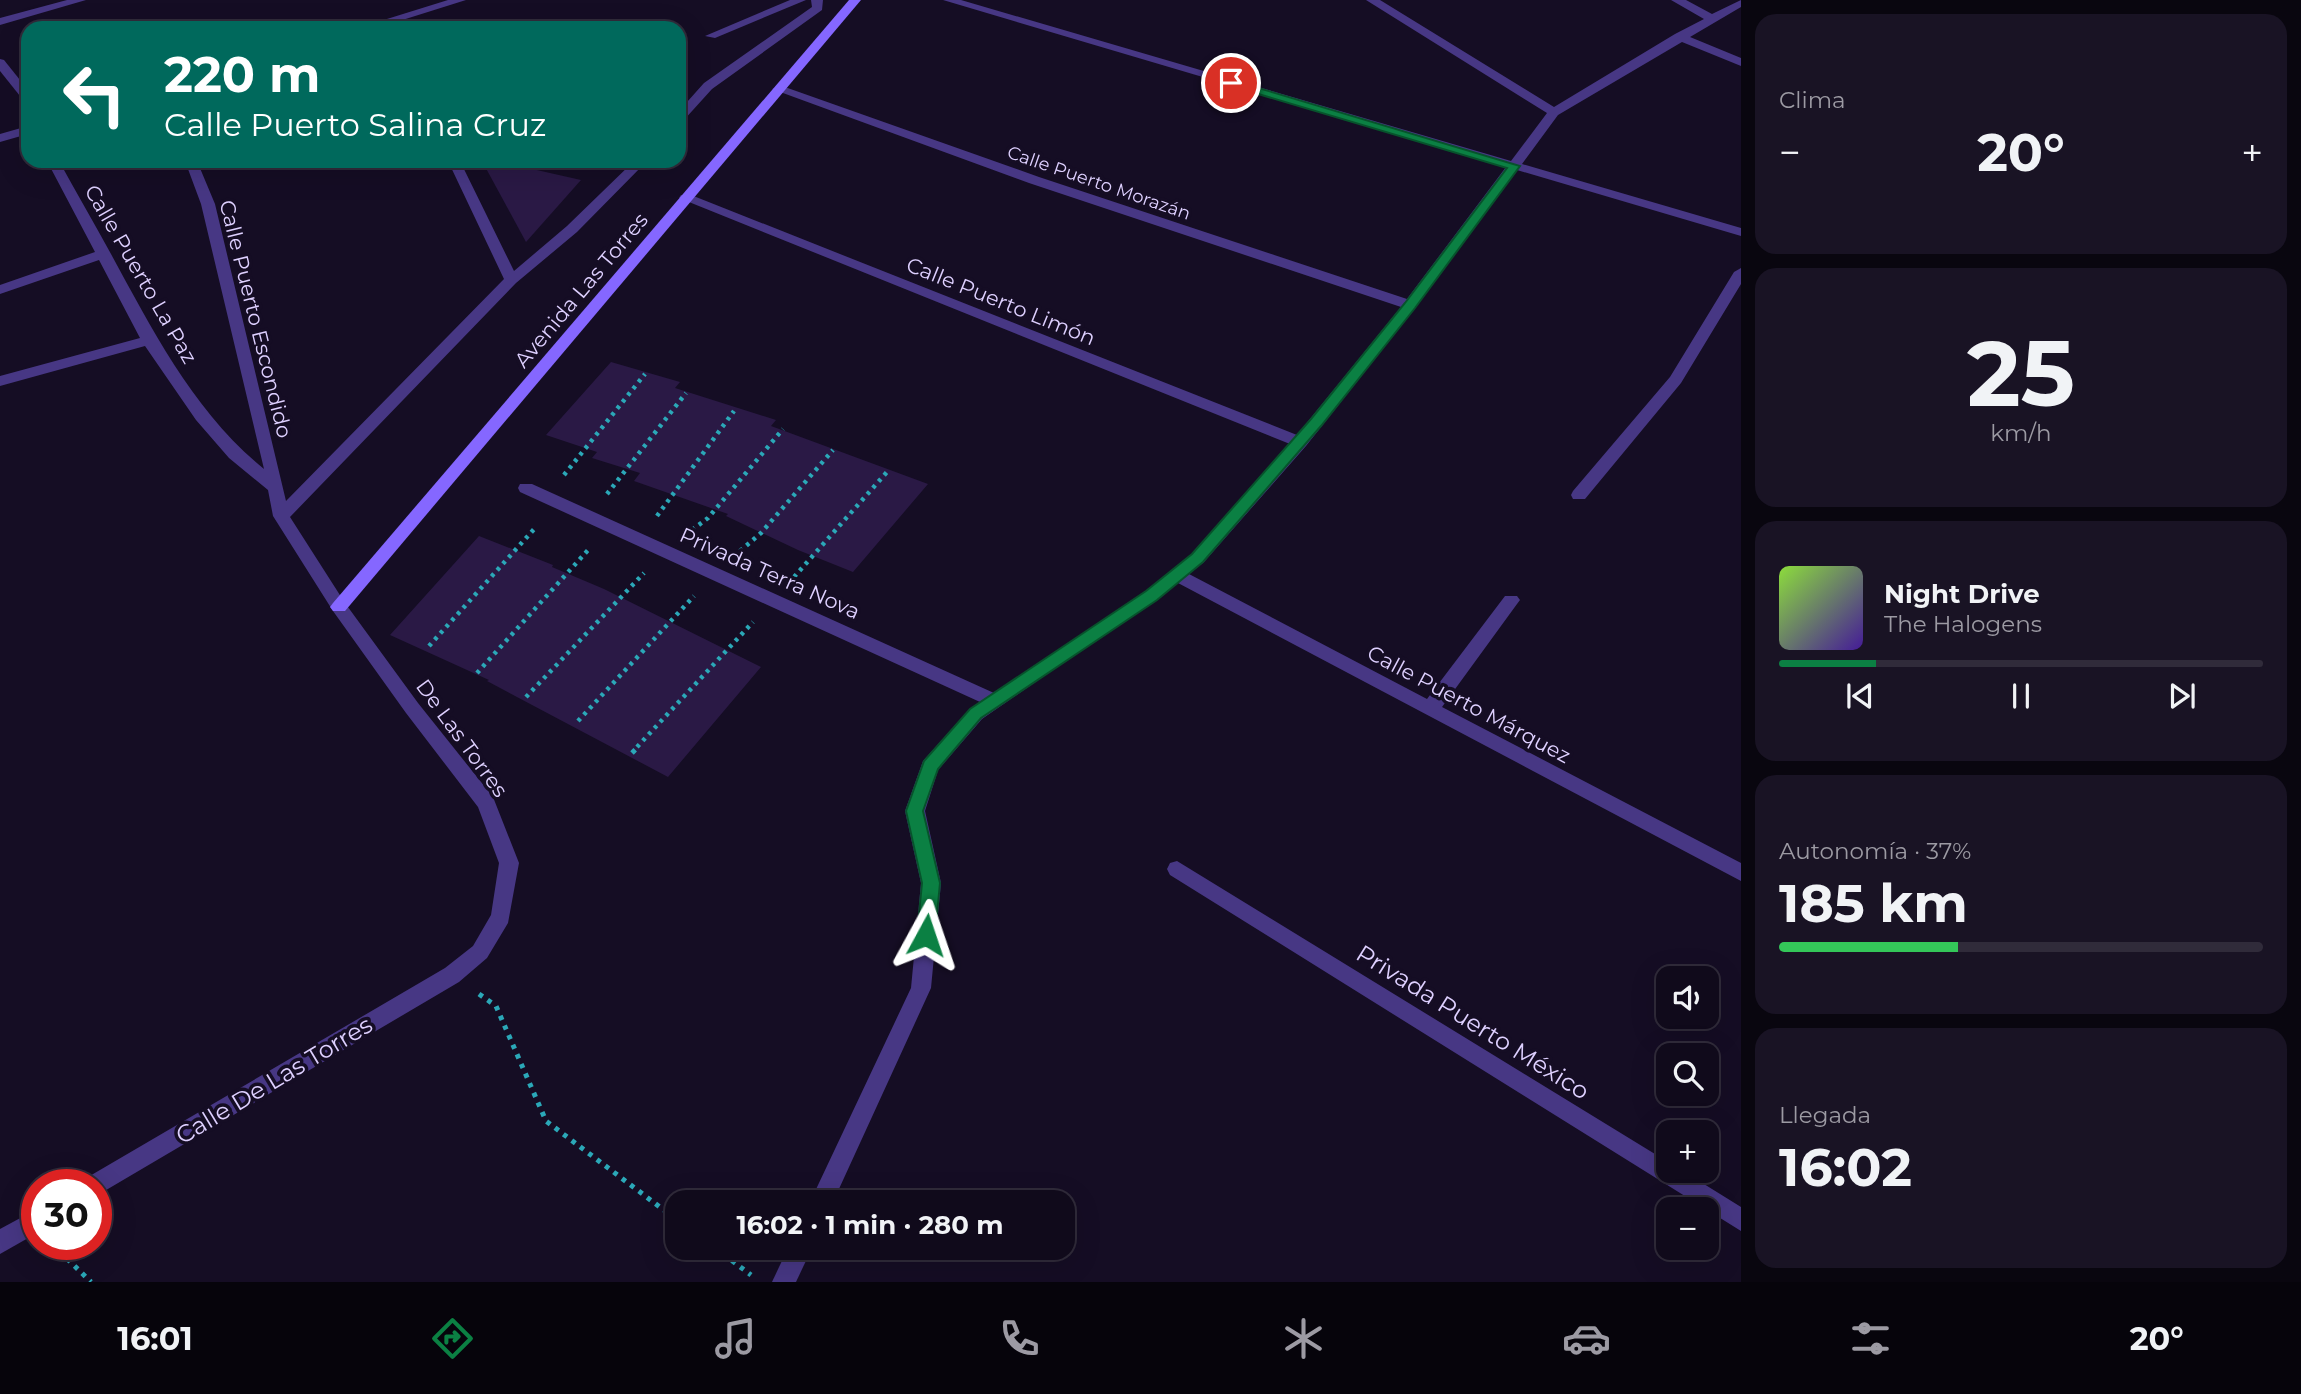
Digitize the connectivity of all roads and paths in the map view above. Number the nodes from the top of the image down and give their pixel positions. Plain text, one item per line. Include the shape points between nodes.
1 (80, 0) edge
2 (460, 0) edge
3 (800, 0) edge
4 (817, 0) edge
5 (855, 0) edge
6 (949, 0) edge
7 (1372, 0) edge
8 (1677, 0) edge
9 (1741, 2) edge
10 (1713, 19) junction
11 (398, 21) edge
12 (0, 22) edge
13 (711, 36) dead end
14 (1679, 36) junction
15 (1741, 62) edge
16 (0, 63) edge
17 (21, 89) edge
18 (778, 89) junction
19 (686, 110) edge
20 (1554, 112) junction
21 (21, 132) edge
22 (0, 138) edge
23 (1514, 166) junction
24 (57, 168) edge
25 (194, 168) edge
26 (457, 168) edge
27 (634, 168) edge
28 (686, 198) junction
29 (1741, 232) edge
30 (104, 254) junction
31 (1741, 272) edge
32 (511, 280) junction
33 (0, 290) edge
34 (1410, 305) junction
35 (149, 340) junction
36 (645, 374) dead end
37 (0, 381) edge
38 (686, 393) dead end
39 (734, 411) dead end
40 (1300, 442) junction
41 (276, 488) junction
42 (526, 488) dead end
43 (1579, 495) dead end
44 (552, 500) junction
45 (281, 516) junction
46 (590, 516) junction
47 (610, 526) junction
48 (639, 539) junction
49 (1176, 575) junction
50 (1511, 600) dead end
51 (339, 607) junction
52 (429, 646) dead end
53 (477, 673) dead end
54 (995, 701) junction
55 (1430, 709) junction
56 (1177, 869) dead end
57 (1741, 873) edge
58 (452, 975) junction
59 (112, 1176) edge
60 (827, 1190) edge
61 (665, 1211) edge
62 (1741, 1220) edge
63 (21, 1230) edge
64 (0, 1242) edge
65 (68, 1260) edge
66 (731, 1260) edge
67 (794, 1260) edge
68 (91, 1282) edge
69 (760, 1282) edge
70 (784, 1282) edge

1 - 12 street
2 - 11 street
3 - 13 street
4 - 19 street via 818,8 708,86
5 - 18 main road, Avenida Las Torres
6 - 23 street
7 - 20 street
8 - 10 street
9 - 10 street
10 - 14 street
14 - 15 street
14 - 20 street
16 - 17 street
18 - 28 main road, Avenida Las Torres
18 - 34 street, Calle Puerto Morazán
20 - 23 street
21 - 22 street
23 - 29 street
23 - 34 street
24 - 30 street, Calle Puerto La Paz
25 - 41 street, Calle Puerto Escondido via 208,204
26 - 32 street
27 - 32 street, Avenida Las Torres
28 - 40 street, Calle Puerto Limón
28 - 51 main road, Avenida Las Torres
30 - 33 street
30 - 35 street, Calle Puerto La Paz
31 - 43 street via 1676,380
32 - 45 street, Avenida Las Torres
34 - 40 street
35 - 37 street
35 - 41 street, Calle Puerto La Paz via 201,416 234,454
36 - 44 path
38 - 46 path
39 - 48 path
40 - 49 street via 1198,558
41 - 45 street
42 - 44 street, Privada Terra Nova
44 - 46 street, Privada Terra Nova
44 - 52 path
45 - 51 street
46 - 47 street, Privada Terra Nova
47 - 48 street, Privada Terra Nova
47 - 53 path
48 - 54 street, Privada Terra Nova
49 - 54 street
49 - 55 street, Calle Puerto Márquez
50 - 55 street
51 - 58 street, De Las Torres via 485,803 509,863 500,917 480,952
54 - 60 street via 976,714 930,766 915,811 931,883 921,988
55 - 57 street, Calle Puerto Márquez
56 - 62 street, Privada Puerto México
58 - 59 street, Calle De Las Torres
58 - 61 path via 496,1006 546,1121
63 - 64 street
65 - 68 path
66 - 69 path
67 - 70 street

